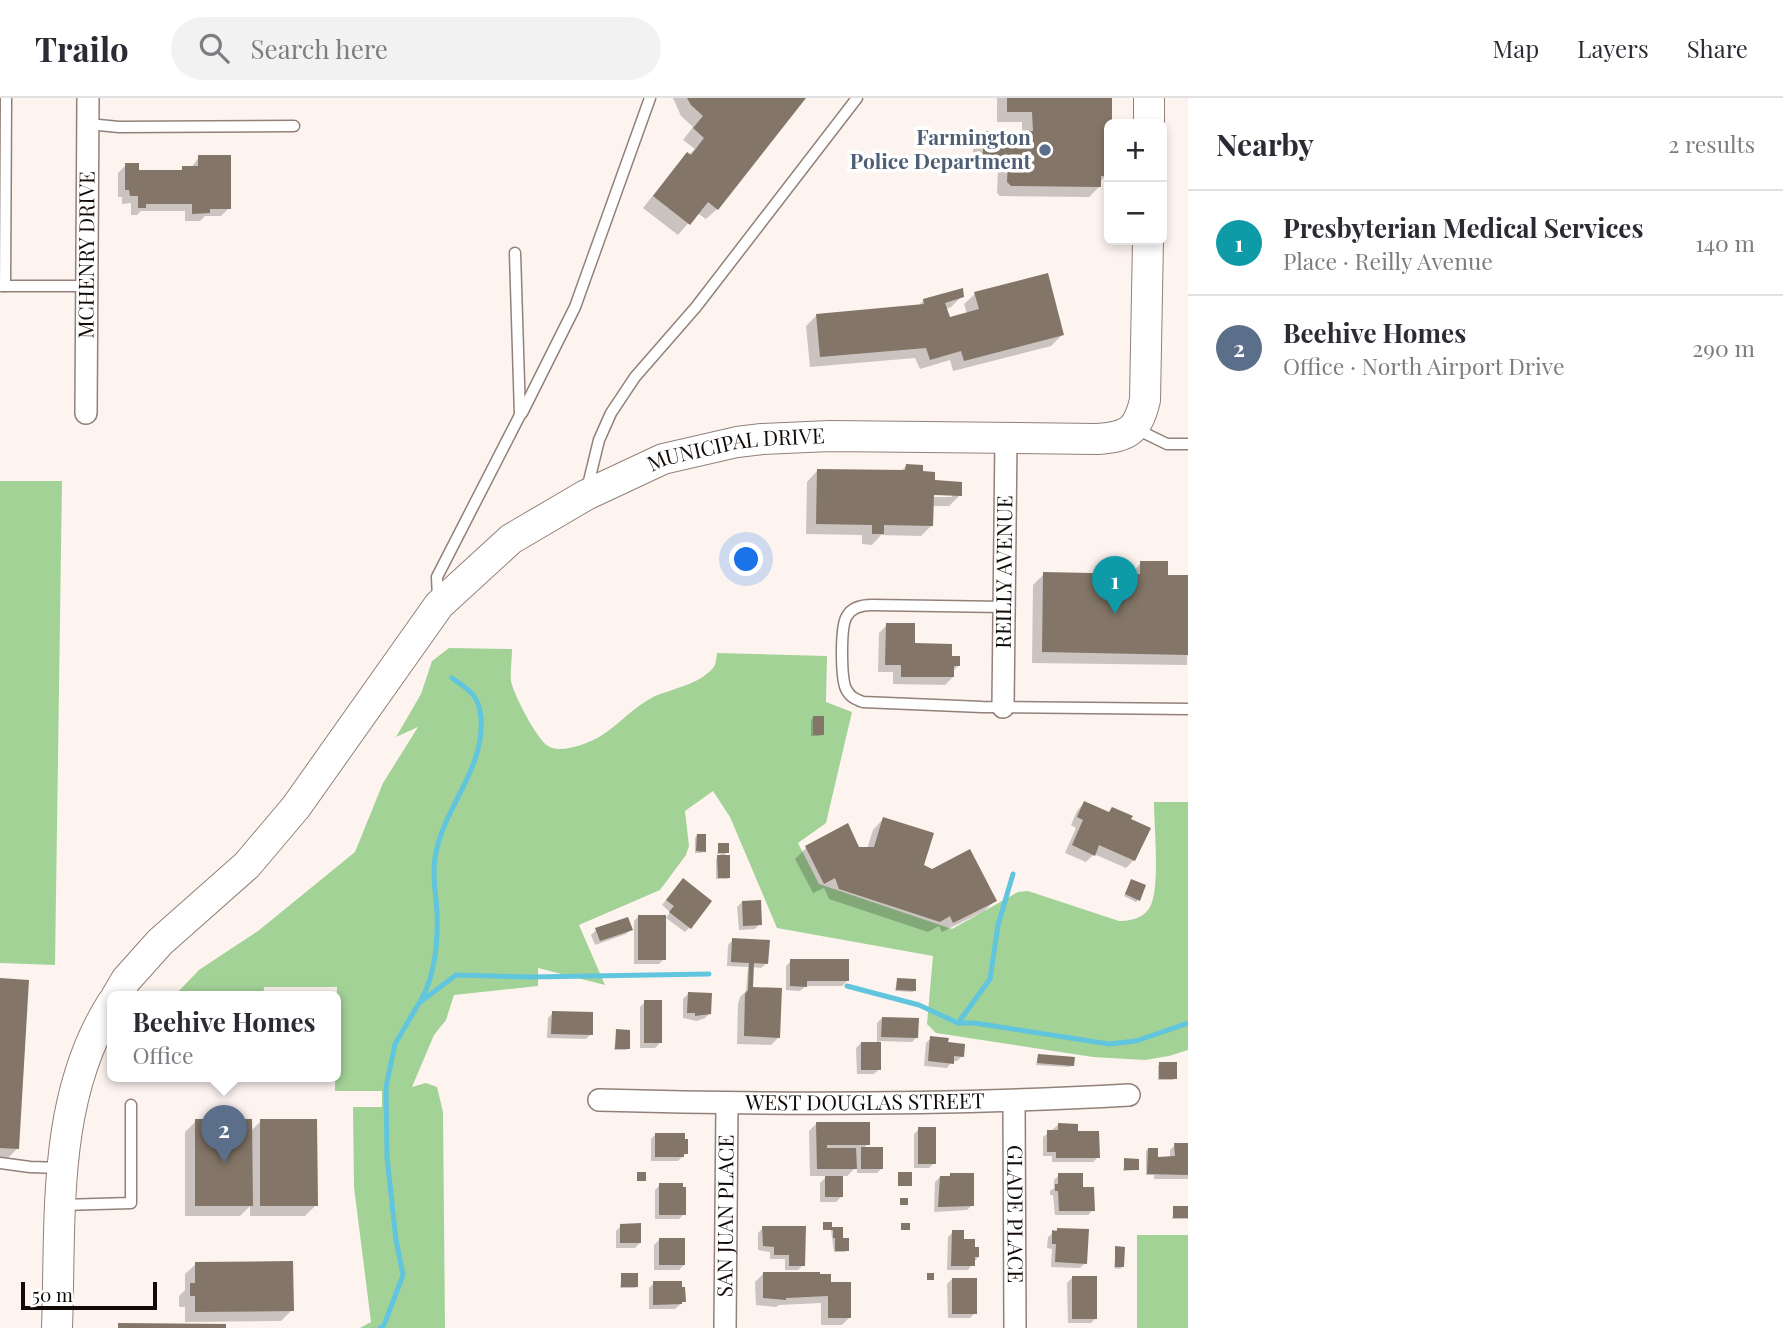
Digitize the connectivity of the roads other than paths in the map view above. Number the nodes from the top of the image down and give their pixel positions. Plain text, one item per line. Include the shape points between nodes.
1 (6, 98) edge
2 (88, 98) edge
3 (650, 98) edge
4 (857, 98) edge
5 (1149, 98) edge
6 (1149, 119) edge
7 (88, 124) junction
8 (294, 126) dead end
9 (1147, 245) edge
10 (515, 253) dead end
11 (3, 286) edge
12 (88, 286) junction
13 (86, 413) dead end
14 (520, 415) junction
15 (1134, 428) junction
16 (1006, 438) junction
17 (1188, 444) edge
18 (586, 495) junction
19 (439, 605) junction
20 (1004, 607) junction
21 (1003, 707) junction
22 (1188, 709) edge
23 (120, 991) edge
24 (107, 1011) edge
25 (1129, 1095) dead end
26 (599, 1100) dead end
27 (1014, 1102) junction
28 (727, 1104) junction
29 (131, 1105) dead end
30 (0, 1163) edge
31 (63, 1168) junction
32 (62, 1205) junction
33 (57, 1328) edge
34 (725, 1328) edge
35 (1015, 1328) edge

1 - 11 lane
2 - 7 street, MCHENRY DRIVE
3 - 14 lane via 575,307
4 - 18 lane via 629,386 599,440
5 - 6 main road
7 - 8 lane
7 - 12 street, MCHENRY DRIVE
9 - 15 main road via 1145,400
10 - 14 lane
11 - 12 lane
12 - 13 street, MCHENRY DRIVE
14 - 19 lane via 438,577
15 - 16 main road, MUNICIPAL DRIVE via 1114,438
15 - 17 lane via 1167,444
16 - 18 main road, MUNICIPAL DRIVE via 749,440 663,459
16 - 20 street, REILLY AVENUE
18 - 19 main road, MUNICIPAL DRIVE via 511,539
19 - 23 main road, MUNICIPAL DRIVE via 296,807 247,865 160,942
20 - 21 street, REILLY AVENUE
20 - 21 lane via 858,607 846,617 843,649 844,682 856,700
21 - 22 lane
24 - 31 main road via 73,1094
25 - 27 street, WEST DOUGLAS STREET
26 - 28 street, WEST DOUGLAS STREET
27 - 28 street, WEST DOUGLAS STREET
27 - 35 street, GLADE PLACE
28 - 34 street, SAN JUAN PLACE
29 - 32 lane via 131,1203
30 - 31 lane
31 - 32 main road
32 - 33 main road

